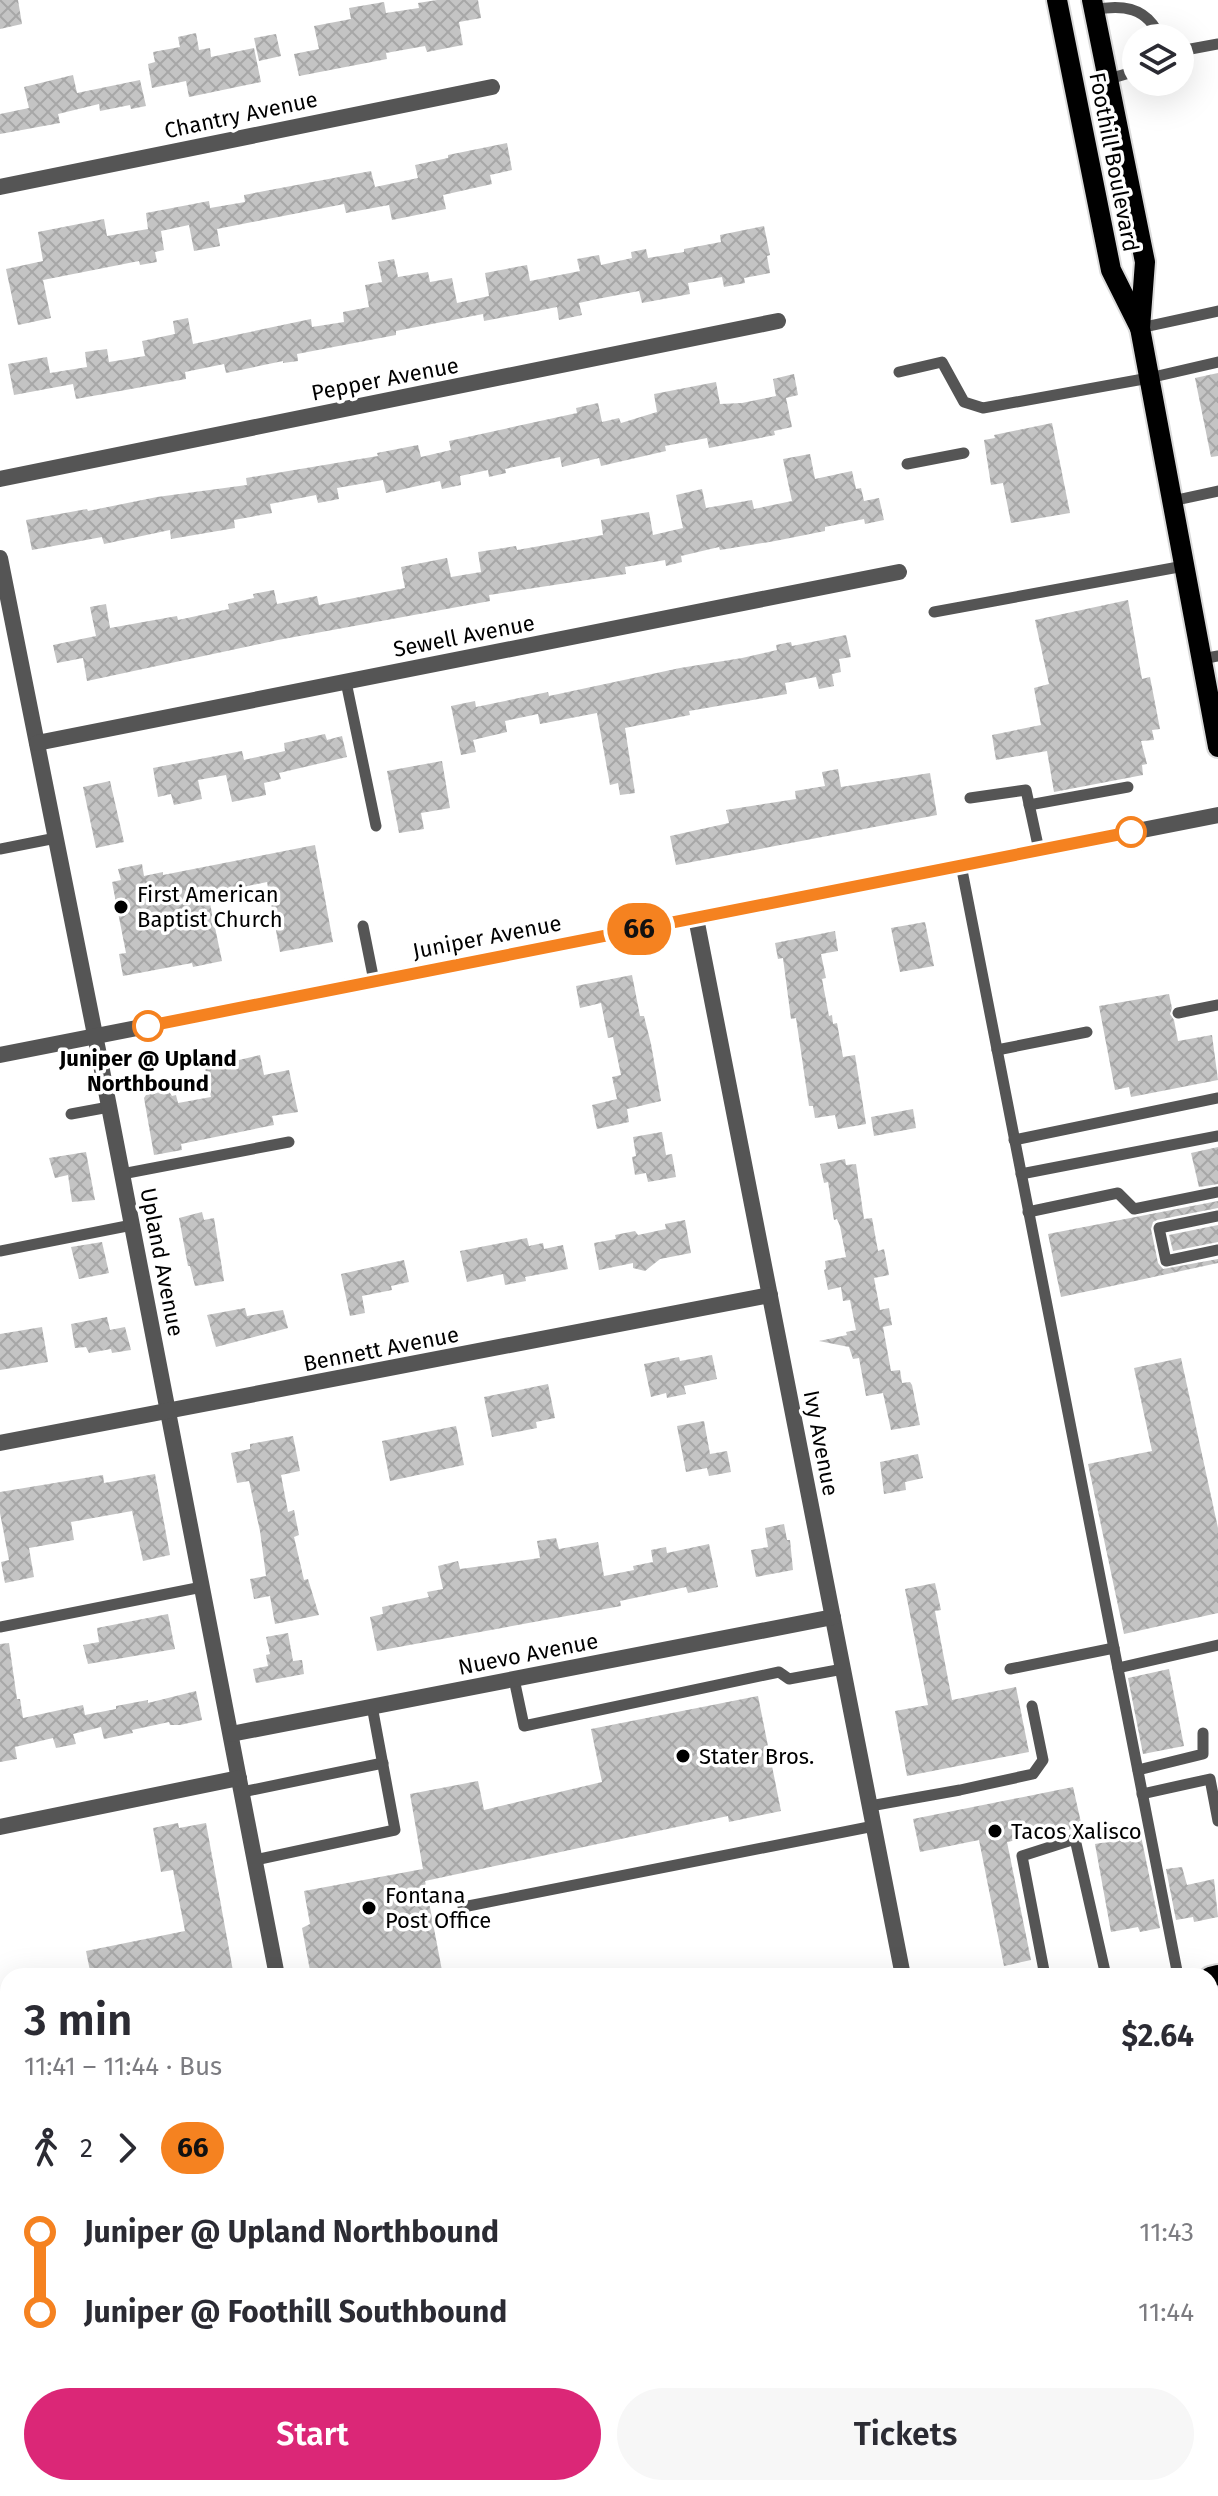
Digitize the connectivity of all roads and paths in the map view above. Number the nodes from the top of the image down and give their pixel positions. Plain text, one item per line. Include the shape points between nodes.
1 (1057, 0) edge
2 (1093, 5) edge
3 (1152, 24) edge
4 (1218, 44) edge
5 (1194, 48) edge
6 (1122, 75) edge
7 (1109, 79) junction
8 (492, 87) dead end
9 (0, 187) edge
10 (1218, 311) edge
11 (778, 321) dead end
12 (1140, 328) junction
13 (1218, 362) edge
14 (899, 372) dead end
15 (1149, 378) junction
16 (964, 453) dead end
17 (907, 464) dead end
18 (0, 479) edge
19 (1218, 491) edge
20 (1172, 501) junction
21 (0, 558) edge
22 (1184, 566) junction
23 (899, 572) dead end
24 (934, 612) dead end
25 (1210, 657) edge
26 (346, 682) junction
27 (37, 743) junction
28 (1218, 747) edge
29 (1128, 787) dead end
30 (970, 798) dead end
31 (1029, 805) junction
32 (1218, 815) edge
33 (376, 826) dead end
34 (56, 838) junction
35 (0, 849) edge
36 (1039, 850) junction
37 (961, 865) junction
38 (696, 918) junction
39 (363, 926) dead end
40 (374, 981) junction
41 (1218, 1005) edge
42 (1178, 1013) dead end
43 (1087, 1032) dead end
44 (96, 1036) junction
45 (997, 1050) junction
46 (0, 1055) edge
47 (1218, 1098) edge
48 (109, 1107) junction
49 (71, 1114) dead end
50 (1218, 1136) edge
51 (1014, 1140) junction
52 (289, 1142) dead end
53 (122, 1174) junction
54 (1021, 1174) junction
55 (1218, 1192) edge
56 (1028, 1212) junction
57 (1218, 1216) edge
58 (132, 1225) junction
59 (1218, 1250) edge
60 (0, 1251) edge
61 (770, 1295) junction
62 (168, 1411) junction
63 (0, 1443) edge
64 (202, 1587) junction
65 (833, 1617) junction
66 (0, 1627) edge
67 (1218, 1645) edge
68 (1114, 1648) junction
69 (1118, 1668) junction
70 (843, 1669) junction
71 (1010, 1669) dead end
72 (514, 1679) junction
73 (372, 1706) junction
74 (1032, 1706) dead end
75 (1203, 1733) dead end
76 (231, 1734) junction
77 (383, 1763) junction
78 (1138, 1770) junction
79 (240, 1785) junction
80 (1142, 1794) junction
81 (870, 1806) junction
82 (1218, 1821) edge
83 (874, 1826) junction
84 (0, 1827) edge
85 (255, 1860) junction
86 (463, 1907) dead end
87 (275, 1968) edge
88 (901, 1968) edge
89 (1043, 1968) edge
90 (1104, 1968) edge
91 (1176, 1968) edge

1 - 12 main road, Foothill Boulevard via 1111,270
2 - 3 lane via 1129,8
2 - 7 main road, Foothill Boulevard
4 - 5 lane
6 - 7 lane
7 - 12 main road, Foothill Boulevard via 1145,262
8 - 9 street, Chantry Avenue
10 - 12 lane
11 - 18 street, Pepper Avenue
12 - 15 main road, Foothill Boulevard
13 - 15 lane
14 - 15 lane via 942,362 964,402 983,408
15 - 20 main road, Foothill Boulevard
16 - 17 lane
19 - 20 lane
20 - 22 main road, Foothill Boulevard
21 - 27 street, Upland Avenue
22 - 24 lane
22 - 25 main road, Foothill Boulevard
23 - 26 street, Sewell Avenue
25 - 28 main road, Foothill Boulevard
26 - 27 street, Sewell Avenue
26 - 33 lane
27 - 34 street, Upland Avenue
29 - 31 lane
30 - 31 lane via 1026,790
31 - 36 lane
32 - 36 street, Juniper Avenue
34 - 35 lane
34 - 44 street, Upland Avenue
36 - 37 street, Juniper Avenue
37 - 38 street, Juniper Avenue
37 - 45 lane
38 - 40 street, Juniper Avenue
38 - 61 street, Ivy Avenue
39 - 40 lane
40 - 44 street, Juniper Avenue
41 - 42 lane
43 - 45 lane
44 - 46 street, Juniper Avenue
44 - 48 street, Upland Avenue
45 - 51 lane
47 - 51 lane
48 - 49 lane
48 - 53 street, Upland Avenue
50 - 54 lane
51 - 54 lane
52 - 53 lane
53 - 58 street, Upland Avenue
54 - 56 lane
55 - 56 lane via 1134,1209 1118,1193
56 - 68 lane
57 - 59 lane via 1159,1228 1166,1261
58 - 60 lane
58 - 62 street, Upland Avenue
61 - 62 street, Bennett Avenue
61 - 65 street, Ivy Avenue
62 - 63 street, Bennett Avenue
62 - 64 street, Upland Avenue
64 - 66 lane
64 - 76 street, Upland Avenue
65 - 70 street, Ivy Avenue
65 - 72 street, Nuevo Avenue
67 - 69 lane
68 - 69 lane
68 - 71 lane
69 - 78 lane
70 - 72 lane via 789,1679 779,1672 524,1726
70 - 81 street, Ivy Avenue
72 - 73 street, Nuevo Avenue
73 - 76 street, Nuevo Avenue
73 - 77 lane
74 - 81 lane via 1043,1760 1033,1774
75 - 78 lane via 1203,1754
76 - 79 street, Upland Avenue
77 - 79 lane
77 - 85 lane via 395,1830
78 - 80 lane
79 - 84 street
79 - 85 street, Upland Avenue
80 - 82 lane via 1210,1779
80 - 91 lane
81 - 83 street, Ivy Avenue
83 - 86 lane
83 - 88 street, Ivy Avenue
85 - 87 street, Upland Avenue
89 - 90 lane via 1022,1856 1075,1839

